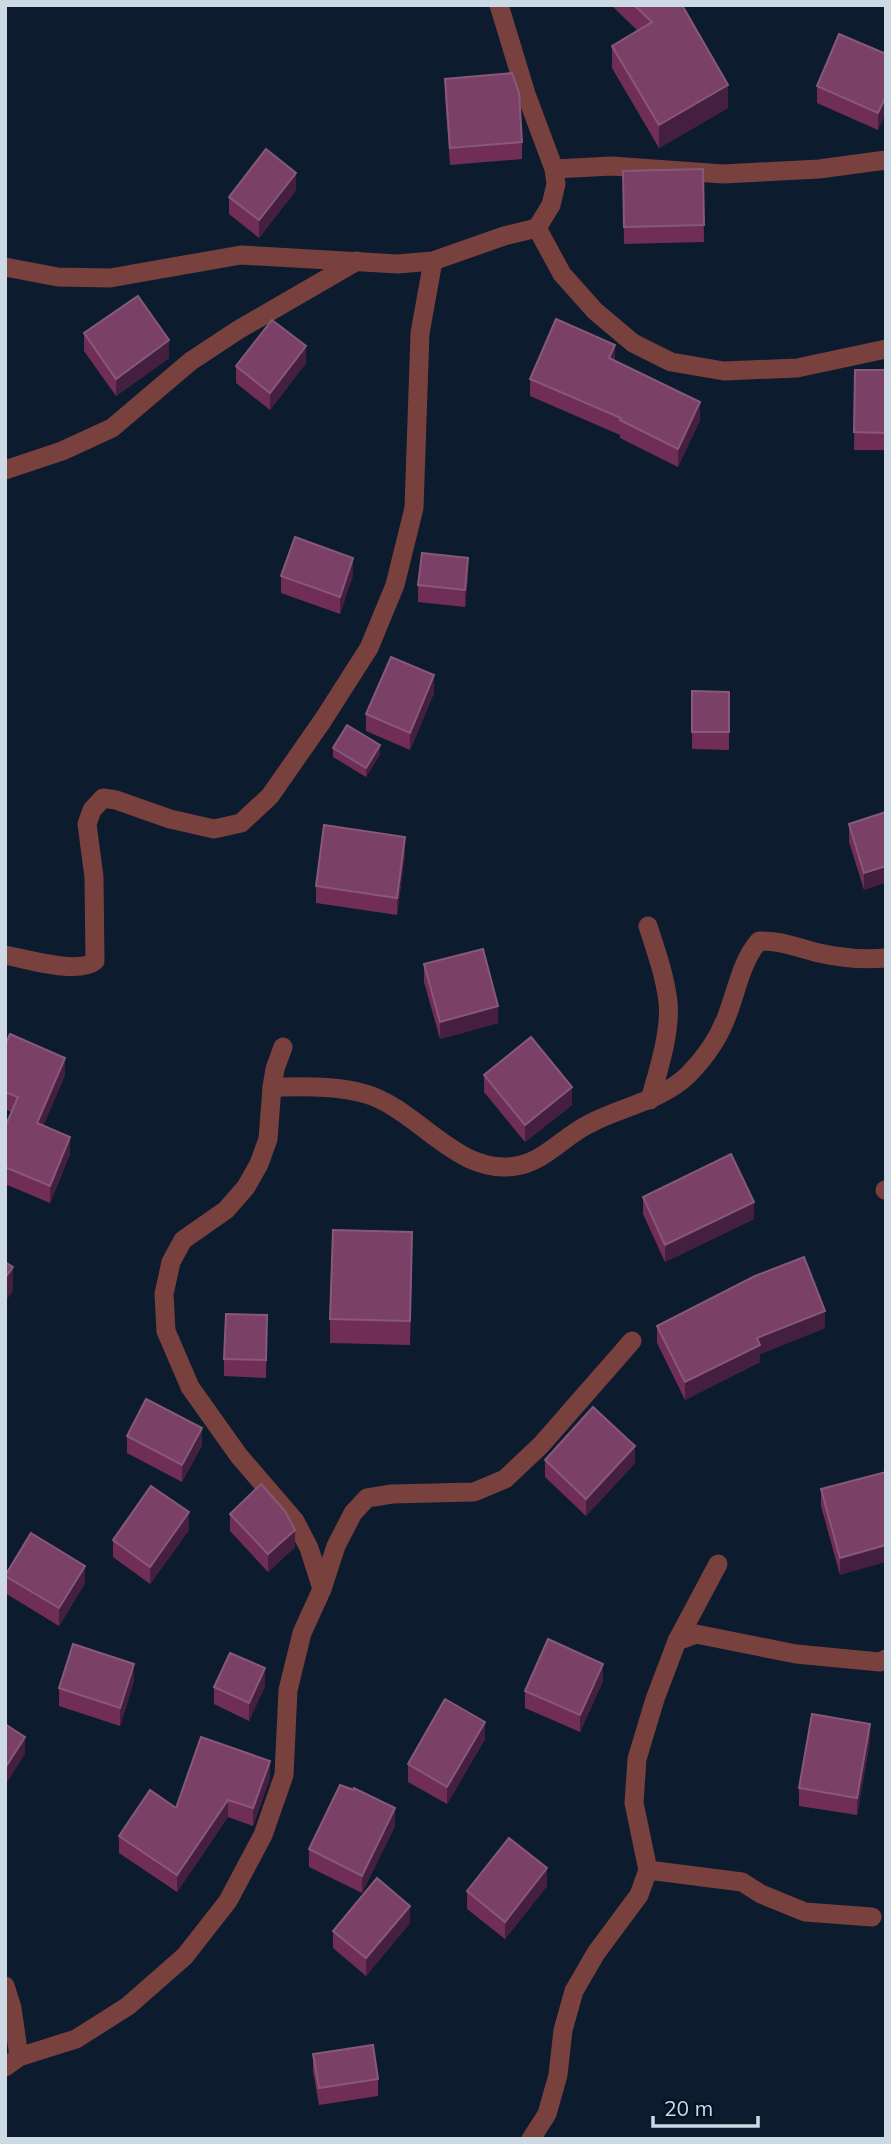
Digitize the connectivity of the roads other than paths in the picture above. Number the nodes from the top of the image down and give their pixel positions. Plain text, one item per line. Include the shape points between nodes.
1 (499, 5) edge
2 (886, 160) edge
3 (554, 169) junction
4 (537, 228) junction
5 (357, 261) junction
6 (433, 261) junction
7 (5, 267) edge
8 (886, 349) edge
9 (5, 470) edge
10 (648, 926) dead end
11 (5, 955) edge
12 (886, 958) edge
13 (283, 1047) dead end
14 (272, 1087) junction
15 (650, 1100) junction
16 (632, 1341) dead end
17 (718, 1564) dead end
18 (323, 1589) junction
19 (677, 1641) junction
20 (886, 1659) edge
21 (648, 1870) junction
22 (872, 1917) dead end
23 (5, 1986) edge
24 (12, 2062) edge
25 (539, 2136) edge

1 - 3 street
2 - 3 street via 723,174 612,166
3 - 4 street via 551,205
4 - 6 street
4 - 8 street via 562,274 595,311 633,343 671,362 724,371 797,368
5 - 6 street
5 - 7 street via 241,255 110,278
5 - 9 street via 191,361 112,428
6 - 11 street via 420,333 414,508 395,585 369,648 270,796 241,823 214,829 103,798 92,810 88,824 95,961 73,967
10 - 15 street via 668,1004
12 - 15 street via 864,960 774,940 759,941 750,951 727,1017 709,1051 686,1077
13 - 14 street
14 - 15 street via 368,1094 471,1159 501,1167 523,1165 585,1125
14 - 18 street via 268,1139 246,1187 226,1210 183,1240 171,1262 164,1294 166,1332 190,1387 239,1456 295,1521
16 - 18 street via 505,1479 474,1492 367,1497 353,1513 337,1546
17 - 19 street
18 - 24 street via 302,1633 288,1690 284,1775 263,1835 228,1901 185,1956 128,2006 76,2039
19 - 20 street via 696,1634 796,1654
19 - 21 street via 637,1759 634,1803
21 - 22 street via 742,1882 805,1912
21 - 25 street via 639,1895 574,1991 563,2030 558,2075
23 - 24 street via 12,2008

